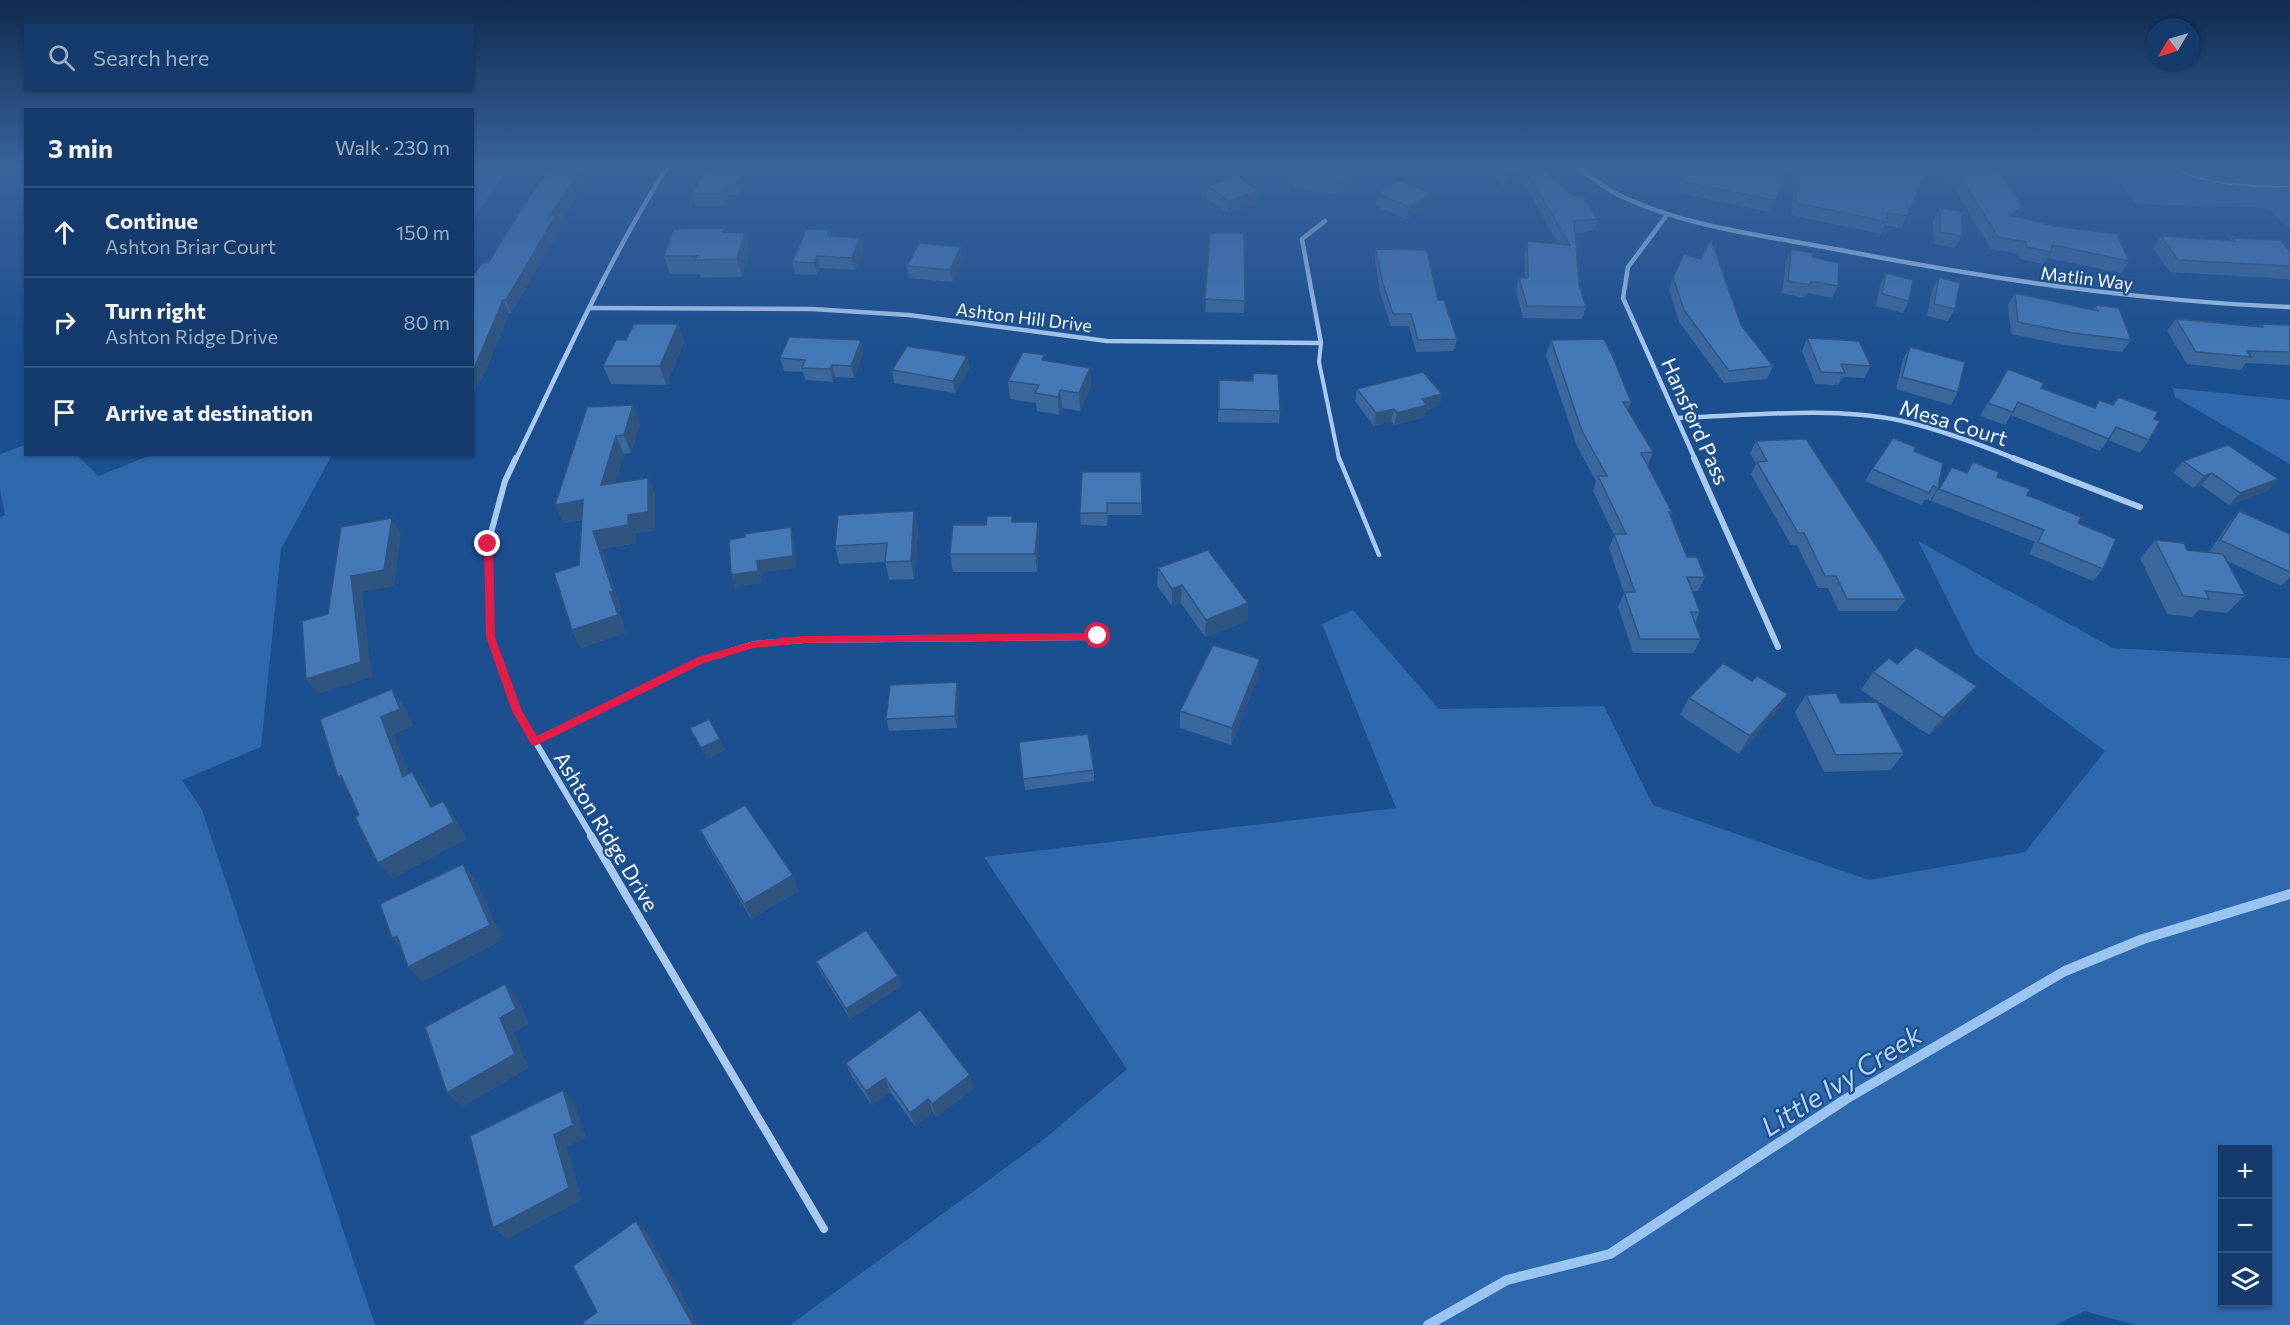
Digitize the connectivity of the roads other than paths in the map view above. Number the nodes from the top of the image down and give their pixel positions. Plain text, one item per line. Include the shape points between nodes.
1 (632, 228) edge
2 (1316, 228) edge
3 (1657, 228) edge
4 (1734, 228) edge
5 (2290, 307) edge
6 (590, 308) junction
7 (1321, 343) junction
8 (1677, 418) junction
9 (2140, 507) dead end
10 (1379, 555) dead end
11 (1098, 636) dead end
12 (1778, 647) dead end
13 (535, 741) junction
14 (824, 1229) dead end

1 - 6 street, Ashton Ridge Drive
2 - 7 street via 1302,239
3 - 8 street, Hansford Pass via 1628,267 1623,298
4 - 5 street, Matlin Way via 2049,288 2165,301
6 - 7 street, Ashton Hill Drive via 812,309 909,315 1107,341
6 - 13 street, Ashton Ridge Drive via 505,481 488,544 491,637 517,711
7 - 10 lane via 1319,362 1339,458
8 - 9 street, Mesa Court via 1826,414 1897,420 1962,438
8 - 12 street, Hansford Pass
11 - 13 street via 754,644 701,660
13 - 14 street, Ashton Ridge Drive

